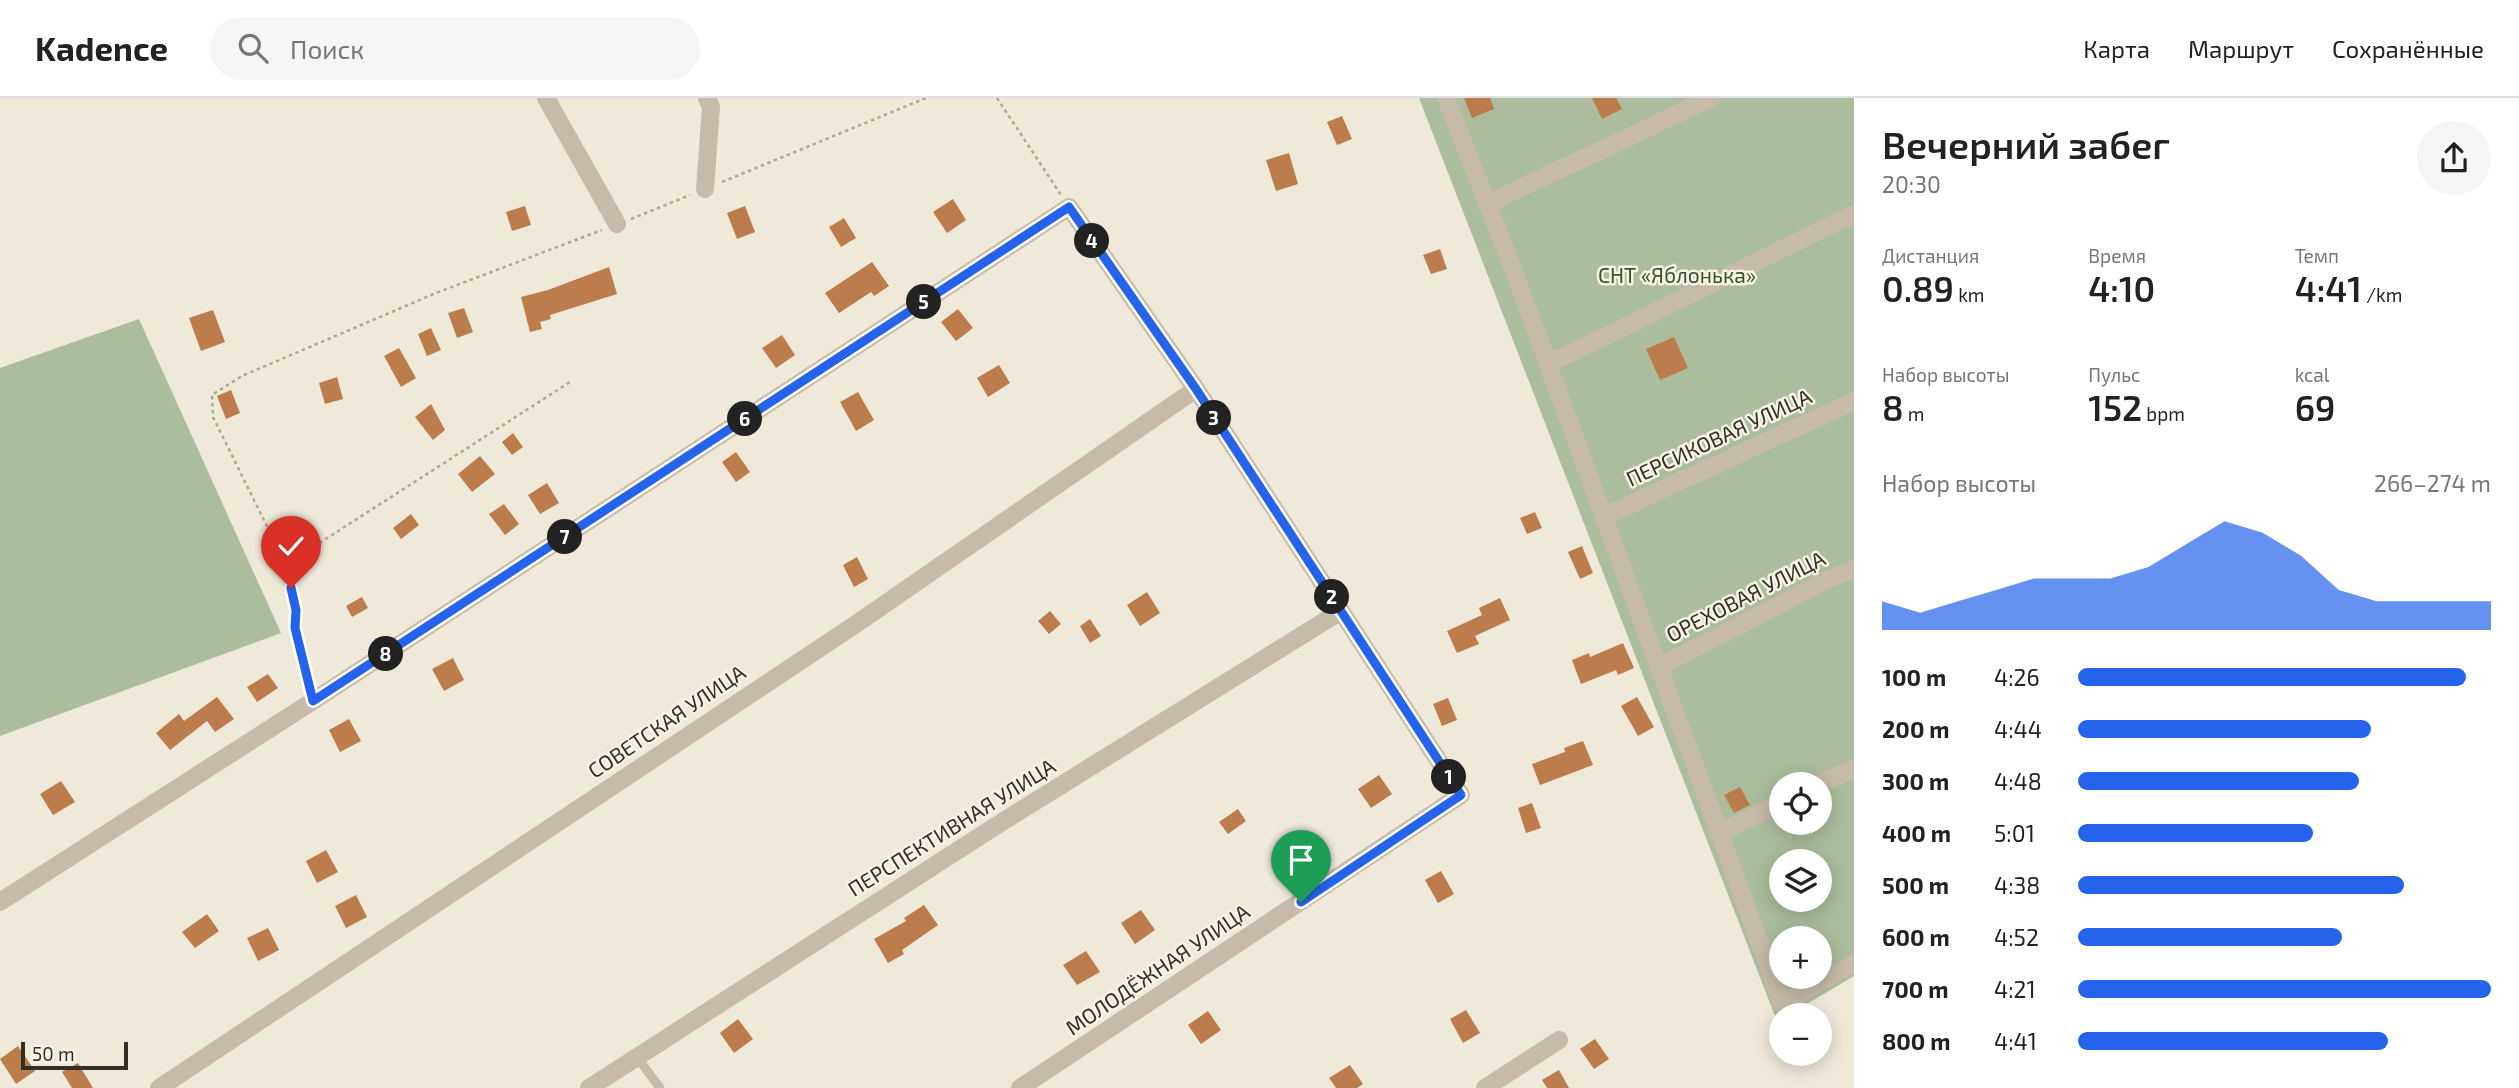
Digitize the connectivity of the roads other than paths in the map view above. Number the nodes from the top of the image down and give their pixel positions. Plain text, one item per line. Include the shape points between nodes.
1 (546, 98) edge
2 (707, 98) edge
3 (1446, 98) edge
4 (1711, 98) edge
5 (705, 189) road end
6 (1487, 204) junction
7 (1854, 214) edge
8 (617, 224) road end
9 (1548, 364) junction
10 (1196, 389) junction
11 (1854, 401) edge
12 (1603, 517) junction
13 (1854, 569) edge
14 (1341, 611) junction
15 (1658, 667) junction
16 (1854, 768) edge
17 (1832, 778) edge
18 (1769, 809) edge
19 (1719, 833) junction
20 (0, 902) edge
21 (1854, 963) edge
22 (1559, 1040) dead end
23 (637, 1057) junction
24 (159, 1088) edge
25 (589, 1088) edge
26 (660, 1088) edge
27 (1020, 1088) edge
28 (1485, 1088) edge

1 - 8 street
2 - 5 street
3 - 6 street
4 - 6 street
6 - 9 street
7 - 9 street
9 - 12 street
10 - 14 street
10 - 20 street via 1069,207
10 - 24 street, СОВЕТСКАЯ УЛИЦА via 856,624
11 - 12 street, ПЕРСИКОВАЯ УЛИЦА
12 - 15 street
13 - 15 street, ОРЕХОВАЯ УЛИЦА
14 - 23 street, ПЕРСПЕКТИВНАЯ УЛИЦА
14 - 27 street, МОЛОДЁЖНАЯ УЛИЦА via 1461,795
15 - 19 street
16 - 17 street
18 - 19 street
19 - 21 street via 1782,1004
22 - 28 street
23 - 25 street, ПЕРСПЕКТИВНАЯ УЛИЦА
23 - 26 lane

